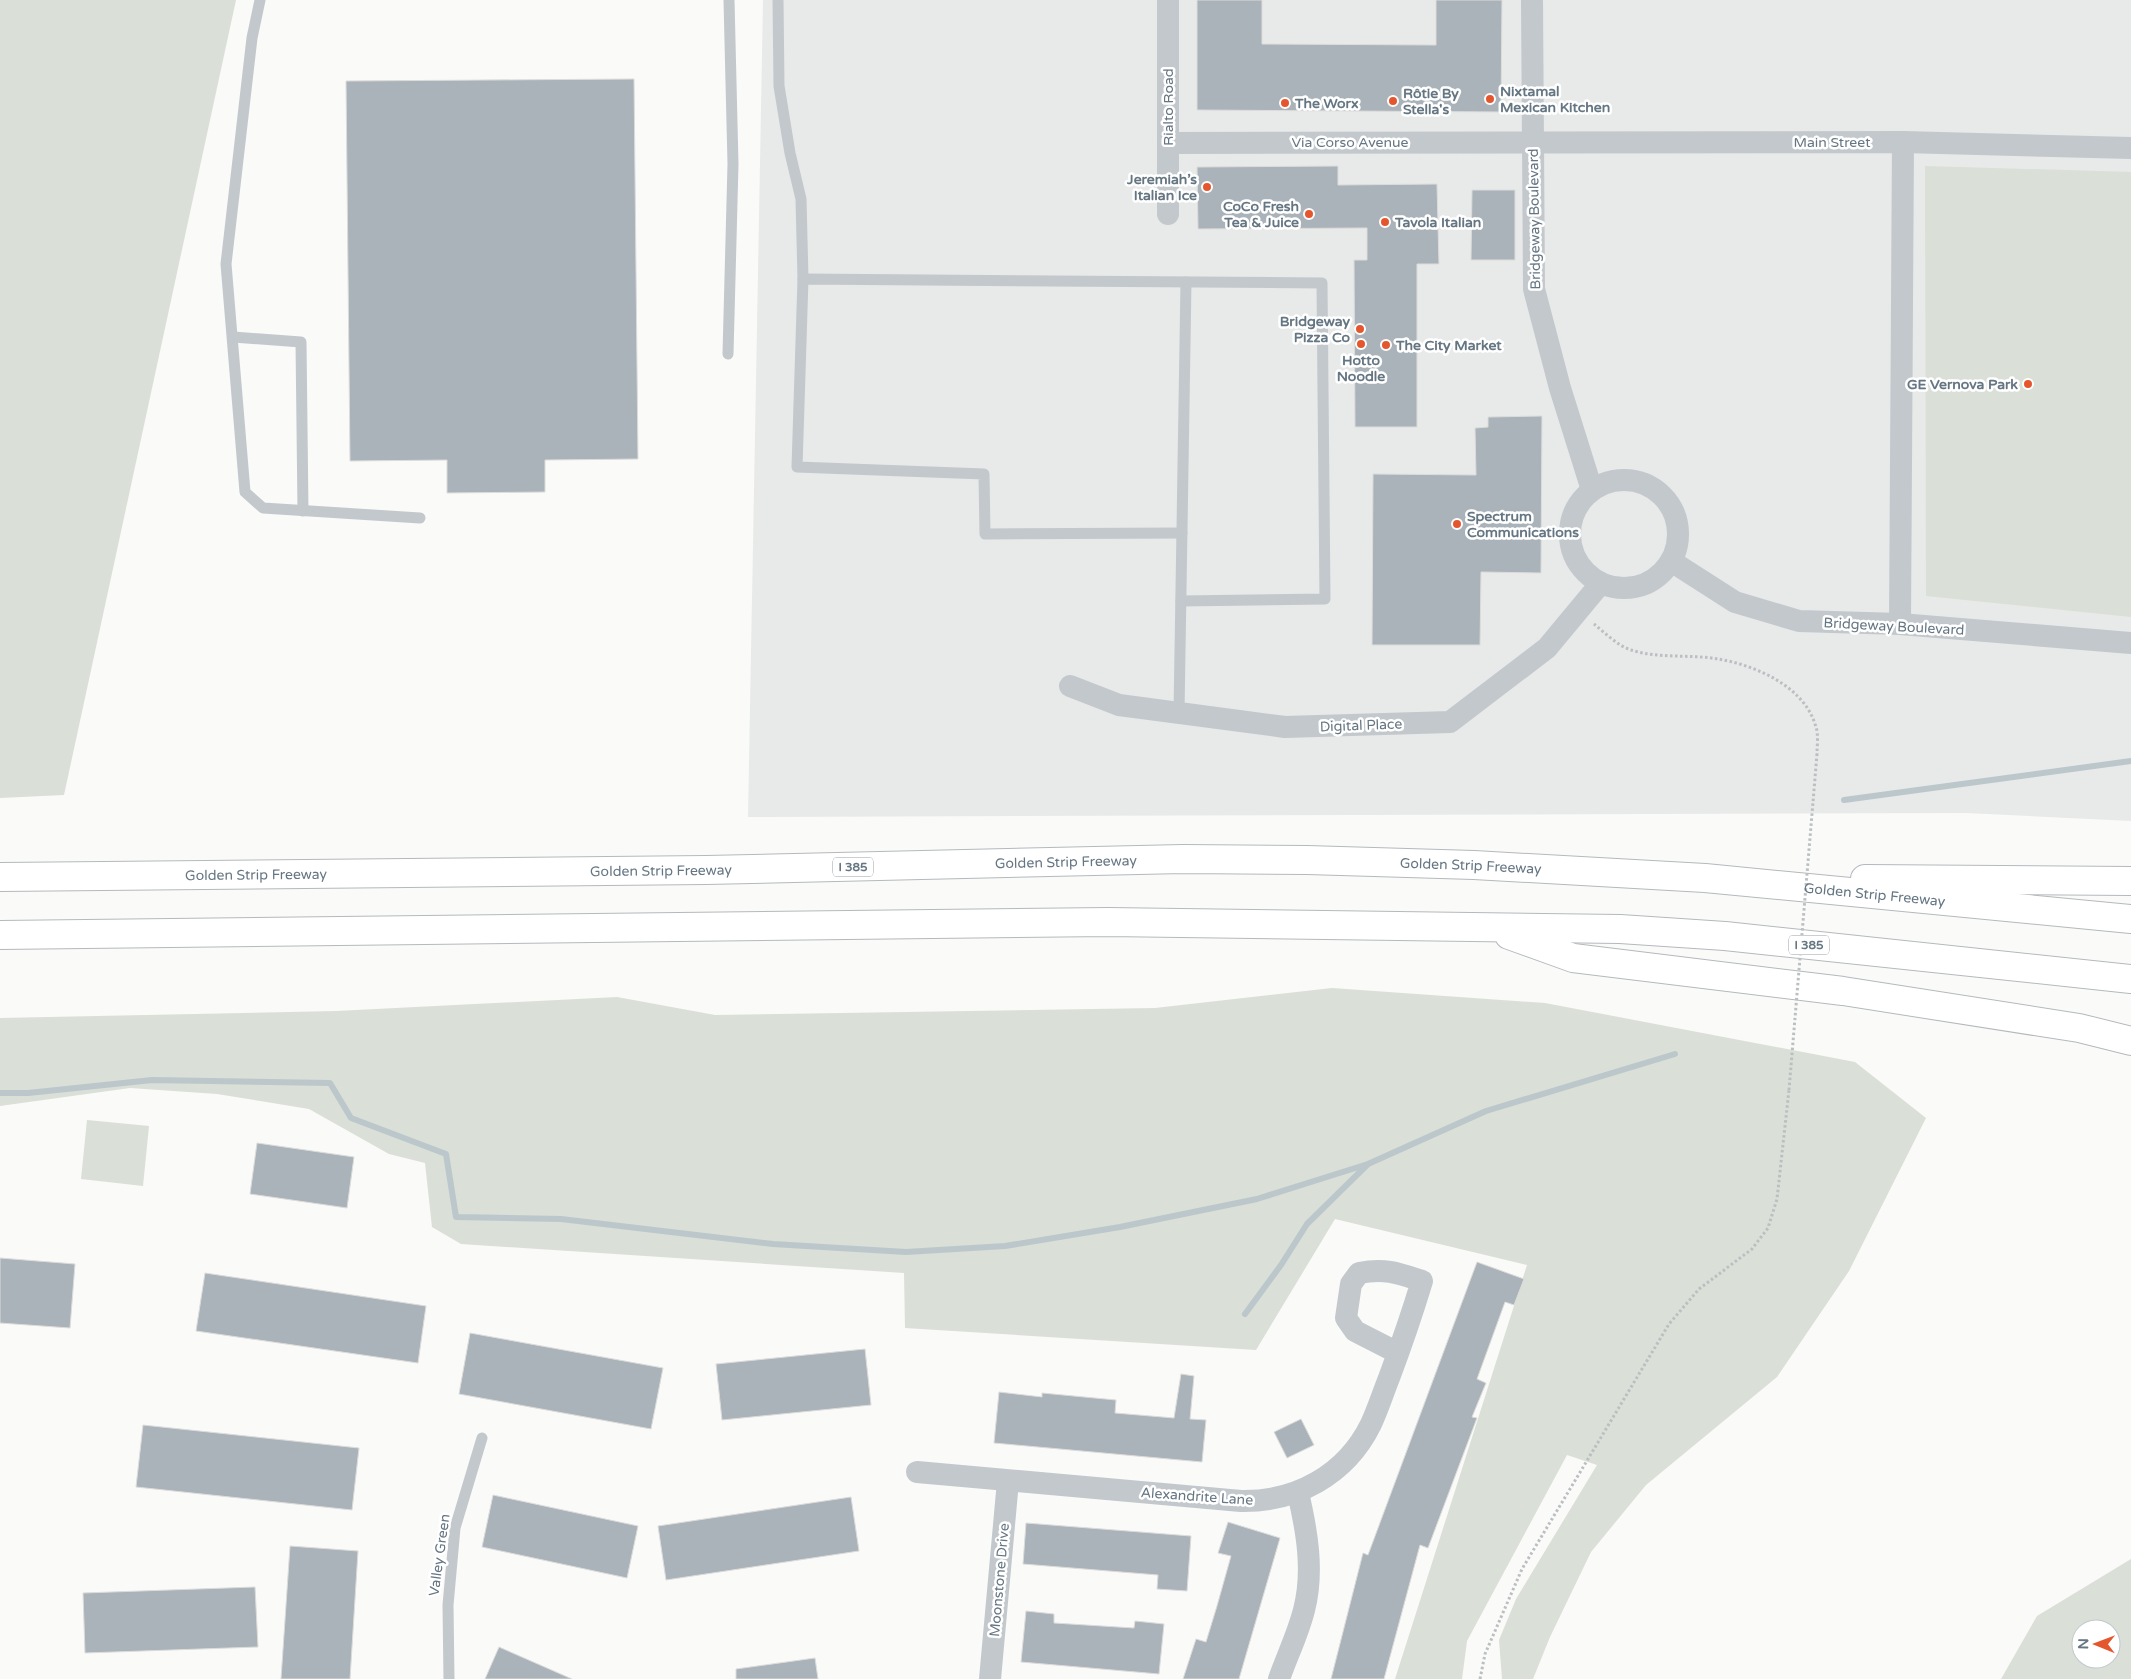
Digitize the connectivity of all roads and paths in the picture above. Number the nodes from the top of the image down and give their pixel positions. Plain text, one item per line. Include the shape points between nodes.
1 (260, 0) edge
2 (729, 0) edge
3 (778, 0) edge
4 (1168, 0) edge
5 (1532, 0) edge
6 (1532, 141) junction
7 (1903, 142) junction
8 (1168, 143) junction
9 (2131, 148) edge
10 (1168, 214) dead end
11 (803, 279) junction
12 (1186, 282) junction
13 (233, 337) junction
14 (728, 354) dead end
15 (1592, 490) junction
16 (303, 511) junction
17 (420, 518) dead end
18 (1182, 533) junction
19 (1671, 561) junction
20 (1600, 583) junction
21 (1181, 601) junction
22 (1578, 610) junction
23 (1900, 624) junction
24 (2131, 643) edge
25 (1070, 686) dead end
26 (1179, 713) junction
27 (0, 877) edge
28 (1705, 878) junction
29 (2131, 881) edge
30 (2131, 920) edge
31 (1487, 927) junction
32 (0, 935) edge
33 (2131, 979) edge
34 (2131, 1041) edge
35 (1398, 1353) dead end
36 (482, 1438) dead end
37 (917, 1472) dead end
38 (1008, 1481) junction
39 (1298, 1493) junction
40 (449, 1679) edge
41 (990, 1679) edge
42 (1279, 1679) edge
43 (1480, 1679) edge

1 - 13 lane via 252,38 226,264
2 - 14 lane via 732,164
3 - 11 lane via 779,86 801,199
4 - 8 street, Rialto Road
5 - 6 street, Bridgeway Boulevard
6 - 7 street, Main Street
6 - 8 street, Via Corso Avenue
6 - 15 street, Bridgeway Boulevard via 1534,289
7 - 9 street, Main Street
7 - 23 street
8 - 10 street, Rialto Road
11 - 12 lane
11 - 18 lane via 797,467 984,474 985,534
12 - 18 lane
12 - 21 lane via 1322,283 1326,599
13 - 16 lane via 245,492 263,508
13 - 16 lane via 302,342
15 - 19 street via 1608,482 1626,480 1645,483 1660,493 1672,508 1678,525 1678,543
15 - 20 street via 1579,504 1572,521 1570,539 1575,557
16 - 17 lane
18 - 21 lane
19 - 20 street via 1662,574 1640,586 1616,588
19 - 23 street, Bridgeway Boulevard via 1735,602 1799,621
20 - 22 street, Digital Place
21 - 26 lane
22 - 26 street, Digital Place via 1547,648 1450,722 1285,727
22 - 43 path, bridge via 1629,649 1643,653 1717,658 1784,684 1806,704 1816,724 1817,754 1789,1090 1777,1199 1768,1228 1752,1249 1699,1289 1669,1324 1522,1569 1485,1654
23 - 24 street, Bridgeway Boulevard
25 - 26 street, Digital Place via 1119,705
27 - 28 highway, Golden Strip Freeway / I 385 via 706,870 1202,859 1474,865
28 - 29 highway
28 - 30 highway, Golden Strip Freeway / I 385
31 - 32 highway, I 385 via 1108,922
31 - 33 highway, I 385 via 1620,929 1725,936
31 - 34 highway via 1573,958 1843,991 2079,1028
35 - 39 street, Alexandrite Lane via 1370,1426 1348,1457 1328,1476
36 - 40 lane, Valley Green via 455,1528 448,1605
37 - 38 street, Alexandrite Lane
38 - 39 street, Alexandrite Lane via 1259,1501
38 - 41 street, Moonstone Drive
39 - 42 street via 1308,1544 1309,1579 1304,1610

